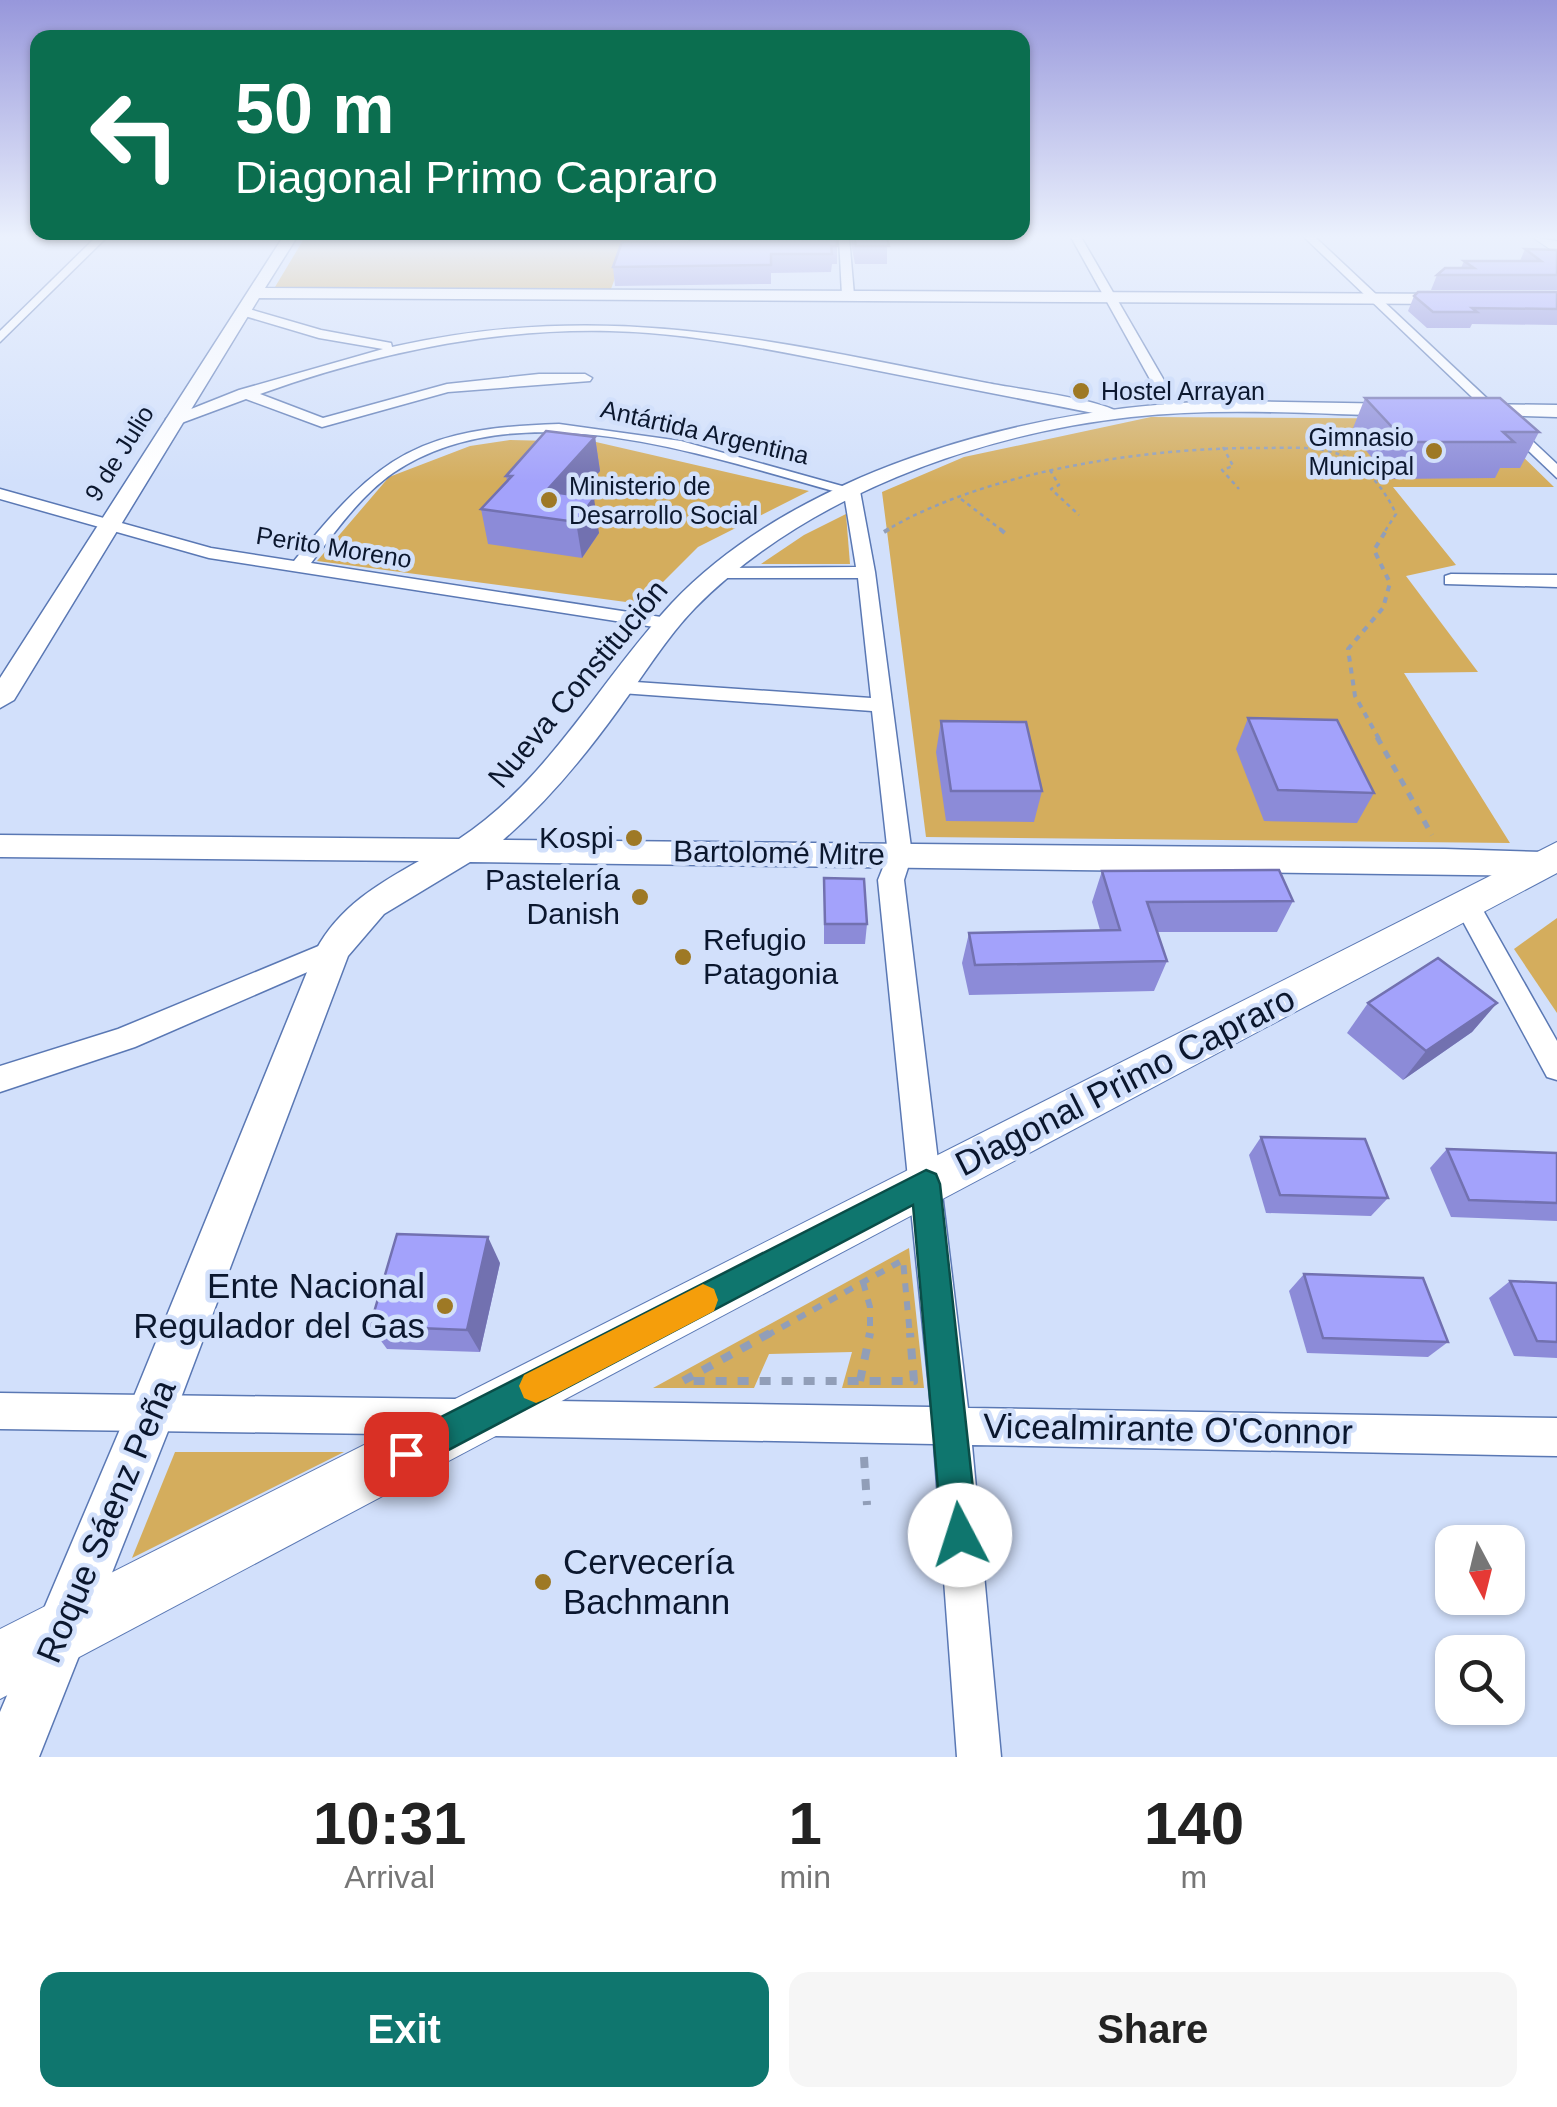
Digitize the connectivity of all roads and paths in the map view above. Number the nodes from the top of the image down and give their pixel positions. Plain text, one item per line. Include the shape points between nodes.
1 (19, 319) edge
2 (237, 319) edge
3 (269, 319) edge
4 (579, 319) edge
5 (1123, 319) edge
6 (1396, 319) edge
7 (576, 326) junction
8 (0, 338) edge
9 (396, 347) junction
10 (585, 378) dead end
11 (244, 393) junction
12 (1174, 408) junction
13 (1490, 410) junction
14 (1557, 411) edge
15 (1113, 414) junction
16 (171, 422) junction
17 (1223, 447) junction
18 (1050, 470) junction
19 (1557, 472) edge
20 (1239, 489) dead end
21 (852, 491) junction
22 (0, 494) edge
23 (960, 498) junction
24 (1079, 515) dead end
25 (108, 524) junction
26 (1006, 534) dead end
27 (862, 546) junction
28 (298, 568) junction
29 (866, 572) junction
30 (717, 573) junction
31 (1451, 580) dead end
32 (1557, 581) edge
33 (666, 623) junction
34 (622, 687) junction
35 (0, 700) edge
36 (882, 705) junction
37 (0, 846) edge
38 (468, 850) junction
39 (900, 854) junction
40 (1552, 861) edge
41 (1456, 881) junction
42 (333, 950) junction
43 (1557, 1068) edge
44 (0, 1079) edge
45 (926, 1184) junction
46 (863, 1282) junction
47 (860, 1382) junction
48 (0, 1411) edge
49 (152, 1412) junction
50 (476, 1418) junction
51 (951, 1424) junction
52 (1557, 1437) edge
53 (58, 1634) junction
54 (0, 1664) edge
55 (10, 1757) edge
56 (979, 1757) edge

1 - 8 street
2 - 16 street, 9 de Julio
3 - 9 street
4 - 7 street
5 - 12 street
6 - 13 street
7 - 9 street
7 - 15 street via 743,340
9 - 11 street
10 - 11 street via 447,388 322,423
11 - 16 street
12 - 13 street, Nueva Constitución
12 - 15 street, Nueva Constitución
13 - 14 street, Nueva Constitución
13 - 19 street
15 - 21 street, Nueva Constitución via 984,443
16 - 25 street, 9 de Julio
17 - 18 path
17 - 20 path via 1233,466 1222,470
17 - 41 path via 1334,453 1390,498 1396,514 1374,550 1390,583 1383,608 1348,649 1354,696
18 - 23 path
18 - 24 path via 1059,485 1052,489
21 - 27 street
21 - 28 street, Antártida Argentina via 596,432 492,432 393,466 370,483
21 - 30 street, Nueva Constitución
22 - 25 street, Perito Moreno
23 - 26 path
23 - 27 path
25 - 28 street, Perito Moreno
25 - 35 street, 9 de Julio
27 - 29 street
28 - 33 street, Perito Moreno
29 - 30 street
29 - 36 street
30 - 33 street, Nueva Constitución
31 - 32 street
33 - 34 street, Nueva Constitución
34 - 36 street
34 - 38 street, Nueva Constitución via 578,745
36 - 39 street
37 - 38 street, Bartolomé Mitre
38 - 39 street, Bartolomé Mitre
38 - 42 street, Nueva Constitución via 357,919
39 - 41 street, Bartolomé Mitre
39 - 45 street via 891,880
40 - 41 main road, Diagonal Primo Capraro
41 - 43 street
41 - 45 main road, Diagonal Primo Capraro
42 - 44 street, Nueva Constitución via 125,1039
42 - 49 street, Roque Sáenz Peña
45 - 50 main road, Diagonal Primo Capraro
45 - 51 street
46 - 47 path via 873,1326
46 - 47 path via 903,1260 914,1382
46 - 47 path via 683,1381
48 - 49 street, Vicealmirante O'Connor
49 - 50 street, Vicealmirante O'Connor
49 - 53 street, Roque Sáenz Peña
50 - 51 street, Vicealmirante O'Connor
50 - 53 main road, Diagonal Primo Capraro
51 - 52 street, Vicealmirante O'Connor
51 - 56 street
53 - 54 main road, Diagonal Primo Capraro
53 - 55 street, Roque Sáenz Peña

